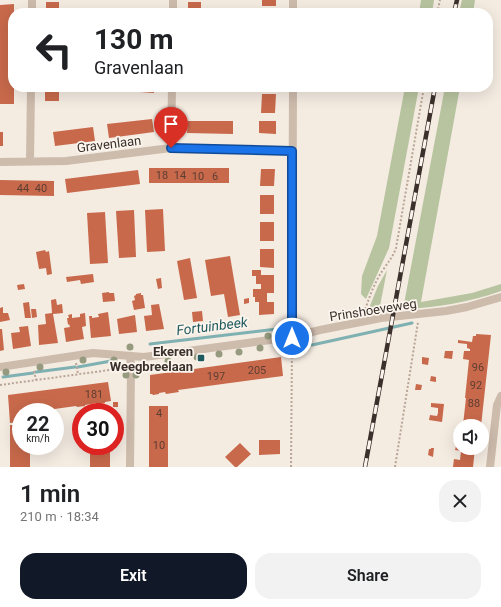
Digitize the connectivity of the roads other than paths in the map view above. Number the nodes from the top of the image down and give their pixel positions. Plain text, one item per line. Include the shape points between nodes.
1 (31, 92) edge
2 (172, 92) edge
3 (293, 92) edge
4 (171, 148) junction
5 (292, 151) junction
6 (30, 161) junction
7 (0, 162) edge
8 (501, 297) edge
9 (292, 338) junction
10 (130, 361) junction
11 (0, 367) edge
12 (501, 396) edge
13 (130, 467) edge
14 (490, 467) edge

1 - 6 street
2 - 4 street
3 - 5 street
4 - 5 street, Gravenlaan
4 - 6 street, Gravenlaan via 66,161
5 - 9 street
6 - 7 street, Gravenlaan
8 - 9 street, Prinshoeveweg via 467,307 361,322
9 - 10 street, Prinshoeveweg
10 - 11 street, Prinshoeveweg via 93,353
10 - 13 street
12 - 14 street via 497,405

